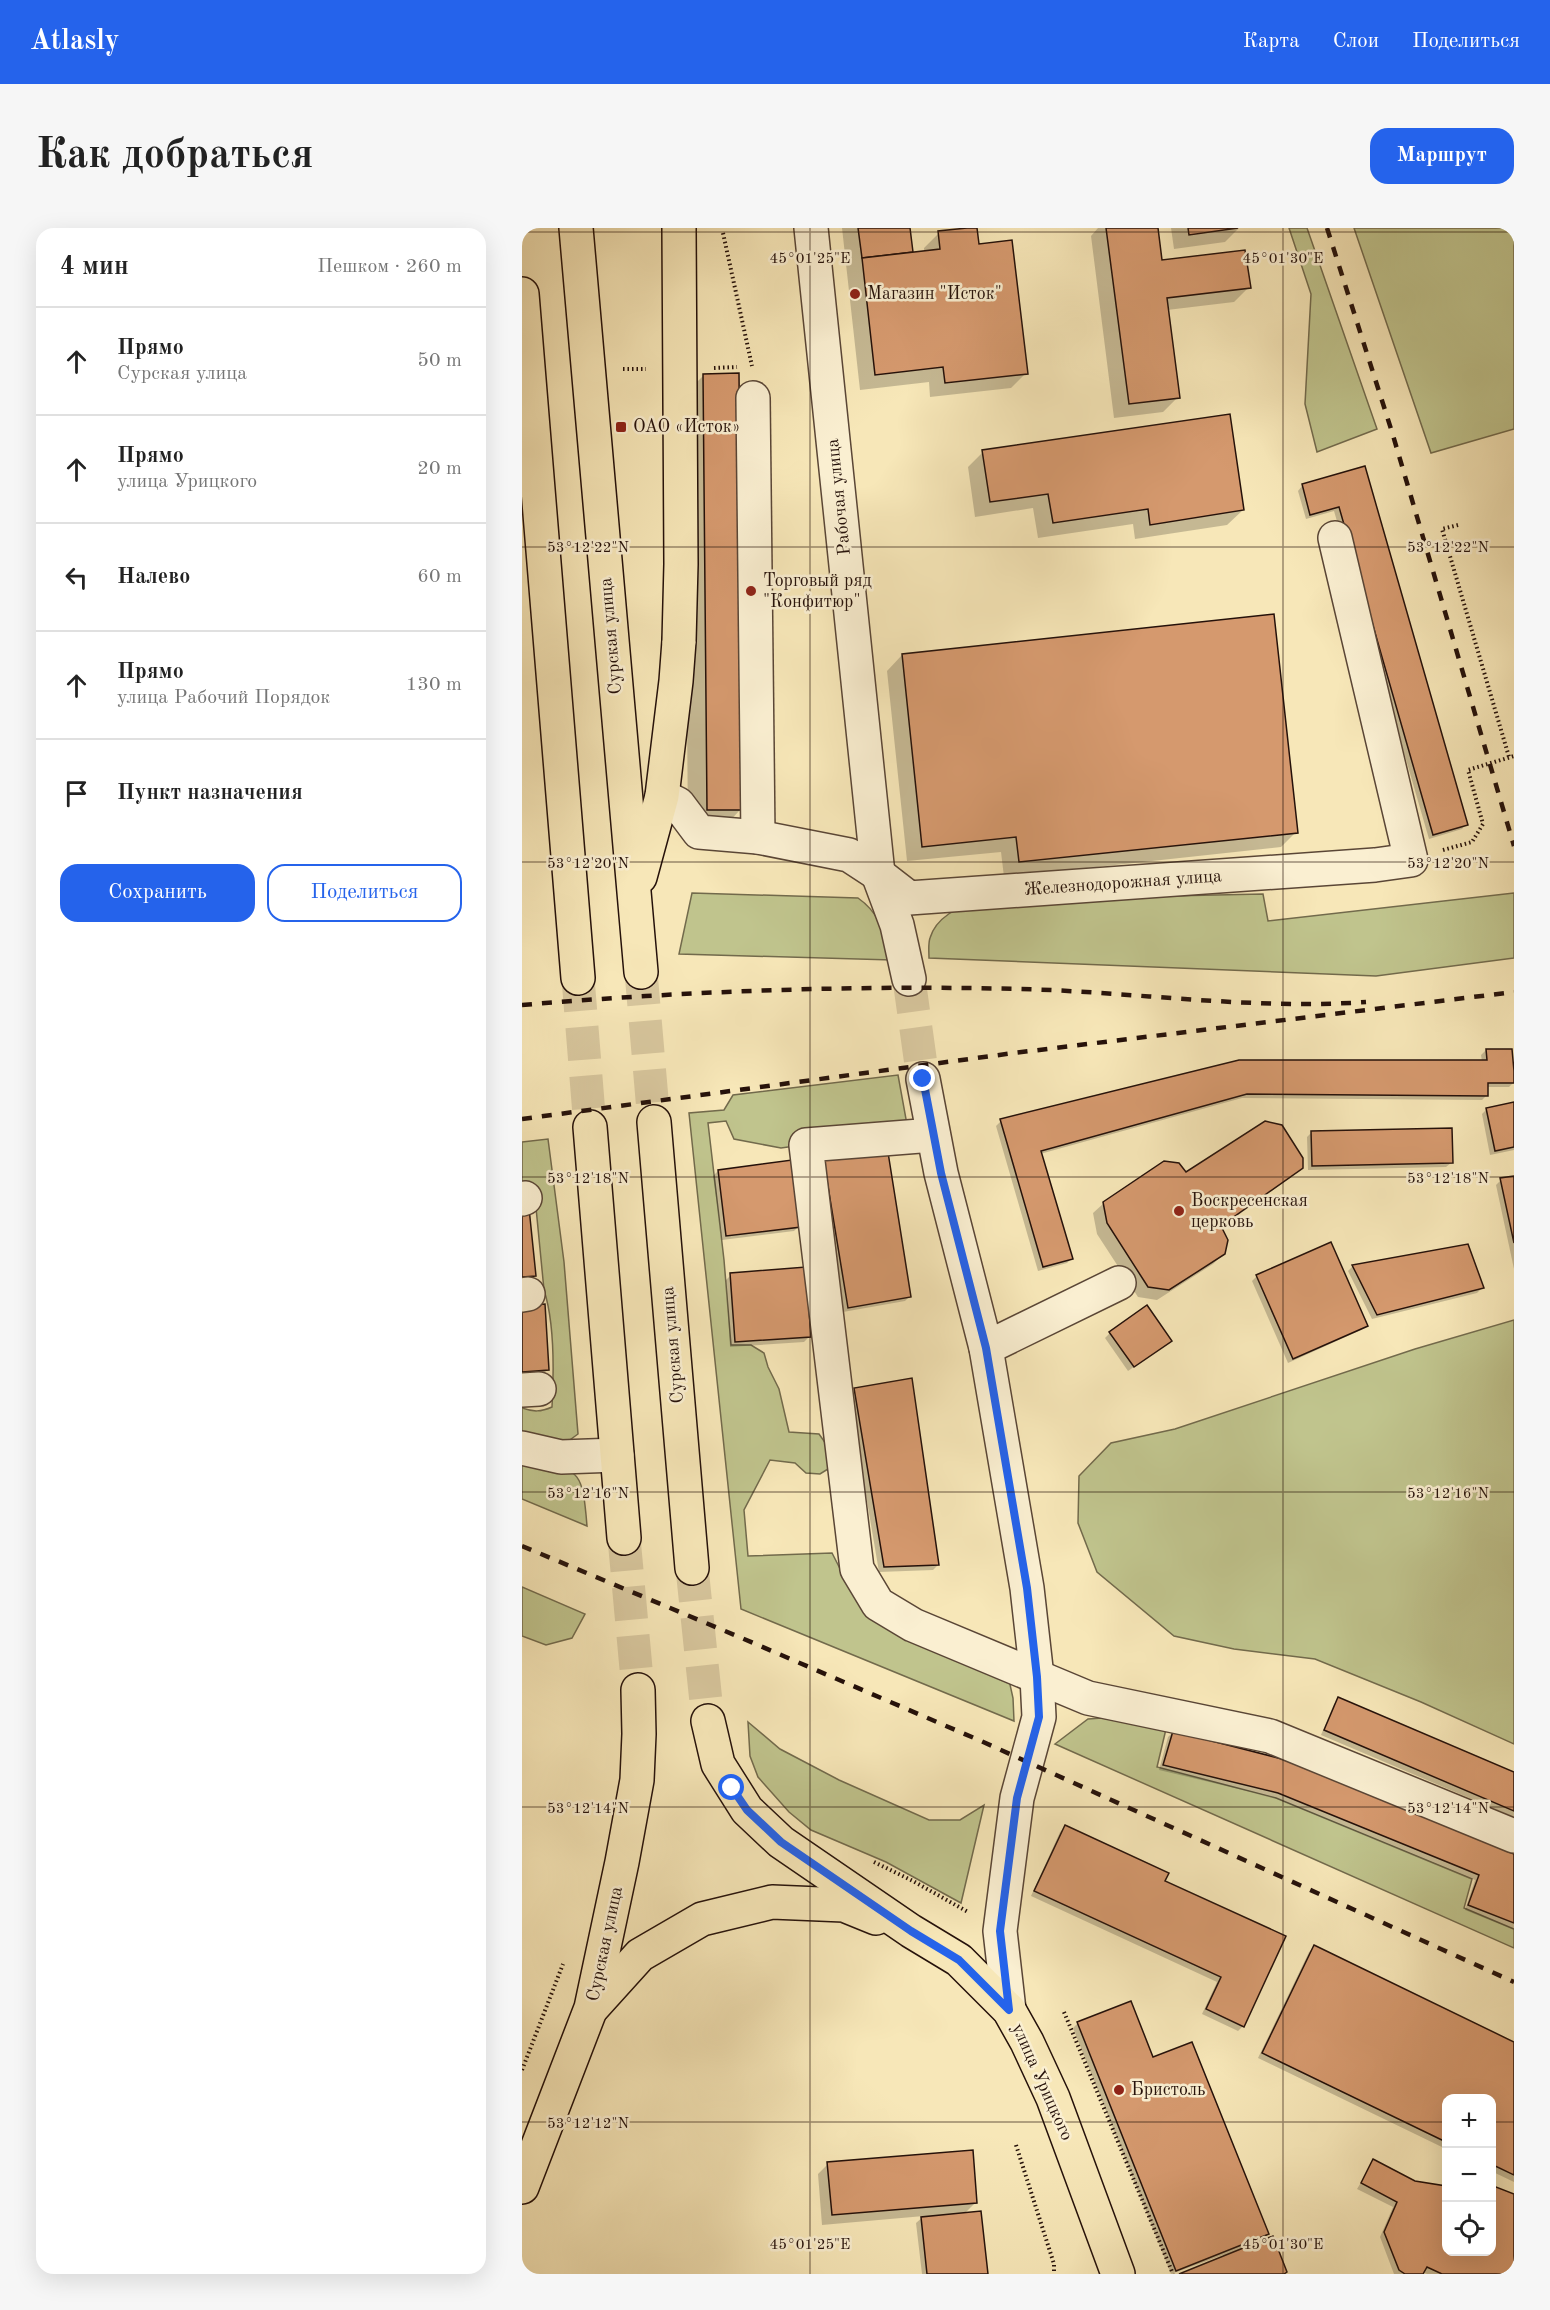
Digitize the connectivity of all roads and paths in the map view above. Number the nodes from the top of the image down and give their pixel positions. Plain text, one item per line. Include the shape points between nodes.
1 (576, 228) edge
2 (679, 228) edge
3 (812, 228) edge
4 (723, 232) dead end
5 (522, 294) edge
6 (753, 382) joint
7 (1458, 525) dead end
8 (1335, 538) dead end
9 (1512, 756) edge
10 (662, 796) junction
11 (758, 837) junction
12 (1411, 860) junction
13 (878, 874) junction
14 (634, 899) junction
15 (641, 972) tunnel mouth
16 (578, 978) tunnel mouth
17 (909, 979) tunnel mouth
18 (923, 1079) tunnel mouth
19 (654, 1122) tunnel mouth
20 (590, 1127) tunnel mouth
21 (933, 1135) junction
22 (1119, 1283) dead end
23 (986, 1348) junction
24 (522, 1448) edge
25 (617, 1455) junction
26 (624, 1538) tunnel mouth
27 (692, 1568) tunnel mouth
28 (1037, 1677) junction
29 (638, 1690) tunnel mouth
30 (708, 1721) tunnel mouth
31 (1514, 1836) edge
32 (865, 1857) dead end
33 (911, 1931) junction
34 (1000, 1931) junction
35 (591, 2008) junction
36 (1009, 2010) junction
37 (1064, 2012) dead end
38 (1016, 2145) dead end
39 (522, 2187) edge
40 (1054, 2274) edge
41 (1118, 2274) edge
42 (1173, 2274) edge

1 - 14 main road, Сурская улица
2 - 10 main road, bridge via 679,641
3 - 13 street, Рабочая улица
4 - 6 path
5 - 16 main road
6 - 11 street
7 - 9 path via 1442,529
8 - 12 street
9 - 12 path via 1468,770 1483,824 1472,842
10 - 11 street, Железнодорожная улица via 678,804 699,832
10 - 14 main road
11 - 13 street, Железнодорожная улица via 849,855
12 - 13 street, Железнодорожная улица via 909,898
13 - 17 street, Рабочая улица via 897,925
14 - 15 main road, Сурская улица
18 - 21 street
19 - 27 main road, Сурская улица
20 - 25 main road
21 - 23 street
21 - 28 street via 806,1145 857,1569 878,1604 914,1625
22 - 23 street
23 - 28 street via 1027,1588
24 - 25 street via 561,1457
25 - 26 main road
28 - 31 street via 1088,1698 1270,1736
28 - 34 street via 1039,1717 1017,1798
29 - 35 main road, Сурская улица via 637,1780
30 - 33 main road via 718,1764 747,1810 781,1842
32 - 34 path
33 - 35 main road via 844,1905 772,1902 702,1918 640,1955
33 - 36 main road, улица Урицкого via 959,1960
34 - 36 street
35 - 39 main road, Сурская улица
36 - 41 main road, улица Урицкого via 1053,2098
37 - 42 path
38 - 40 path

